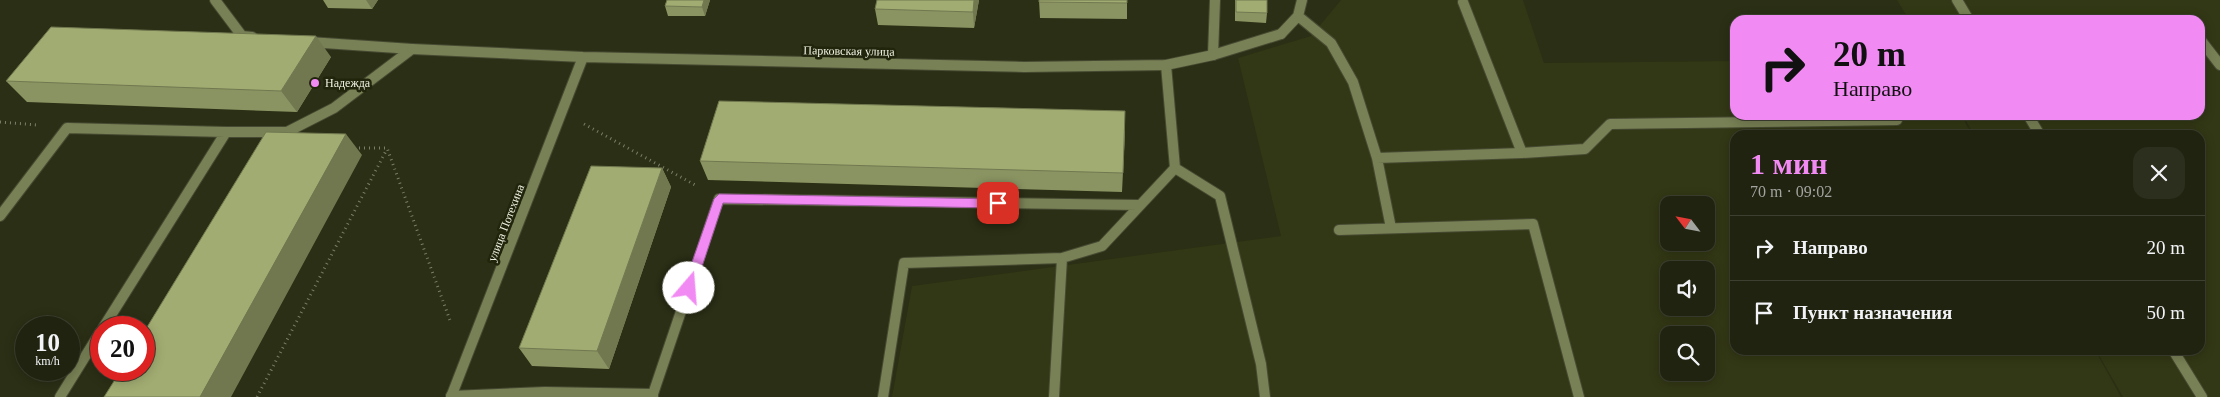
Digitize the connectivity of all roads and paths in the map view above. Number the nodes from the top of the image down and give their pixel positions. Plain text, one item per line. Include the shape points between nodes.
1 (215, 0) edge
2 (1215, 0) edge
3 (1302, 0) edge
4 (1957, 0) edge
5 (1463, 2) dead end
6 (1966, 15) edge
7 (1298, 16) junction
8 (261, 38) edge
9 (299, 41) edge
10 (2205, 46) edge
11 (412, 49) junction
12 (1213, 55) junction
13 (583, 57) junction
14 (1166, 65) junction
15 (2220, 65) edge
16 (1897, 120) dead end
17 (582, 122) dead end
18 (226, 132) junction
19 (348, 148) dead end
20 (387, 148) junction
21 (1522, 153) junction
22 (1377, 158) junction
23 (1175, 168) junction
24 (719, 199) junction
25 (1138, 205) junction
26 (0, 216) edge
27 (1391, 228) junction
28 (1340, 230) dead end
29 (1062, 258) junction
30 (111, 316) edge
31 (475, 340) junction
32 (90, 349) edge
33 (2176, 355) edge
34 (451, 396) edge
35 (653, 396) edge
36 (60, 397) edge
37 (257, 397) edge
38 (883, 397) edge
39 (1054, 397) edge
40 (1265, 397) edge
41 (1580, 397) edge
42 (2202, 397) edge

1 - 8 street via 242,36
2 - 12 street
3 - 7 street
4 - 6 street
5 - 21 street
7 - 12 street, Парковская улица via 1281,34
7 - 22 street via 1331,43 1353,82
9 - 11 street, Парковская улица
10 - 15 street
11 - 13 street, Парковская улица
11 - 18 street via 334,108 287,132
12 - 14 street, Парковская улица
13 - 14 street, Парковская улица via 1024,68
13 - 31 street, улица Потехина
14 - 23 street
16 - 21 street via 1610,124 1585,149
17 - 24 path
18 - 26 street via 67,128
18 - 30 street
19 - 20 path
20 - 31 path via 456,339
20 - 37 path
21 - 22 street
22 - 27 street
23 - 25 street
23 - 40 street via 1220,196 1261,364
24 - 25 street
24 - 35 street
25 - 29 street via 1123,226 1102,246
27 - 28 street
27 - 41 street via 1533,224
29 - 38 street via 904,263
29 - 39 street
31 - 34 street, улица Потехина
32 - 36 street
33 - 42 street
34 - 35 street via 546,392

